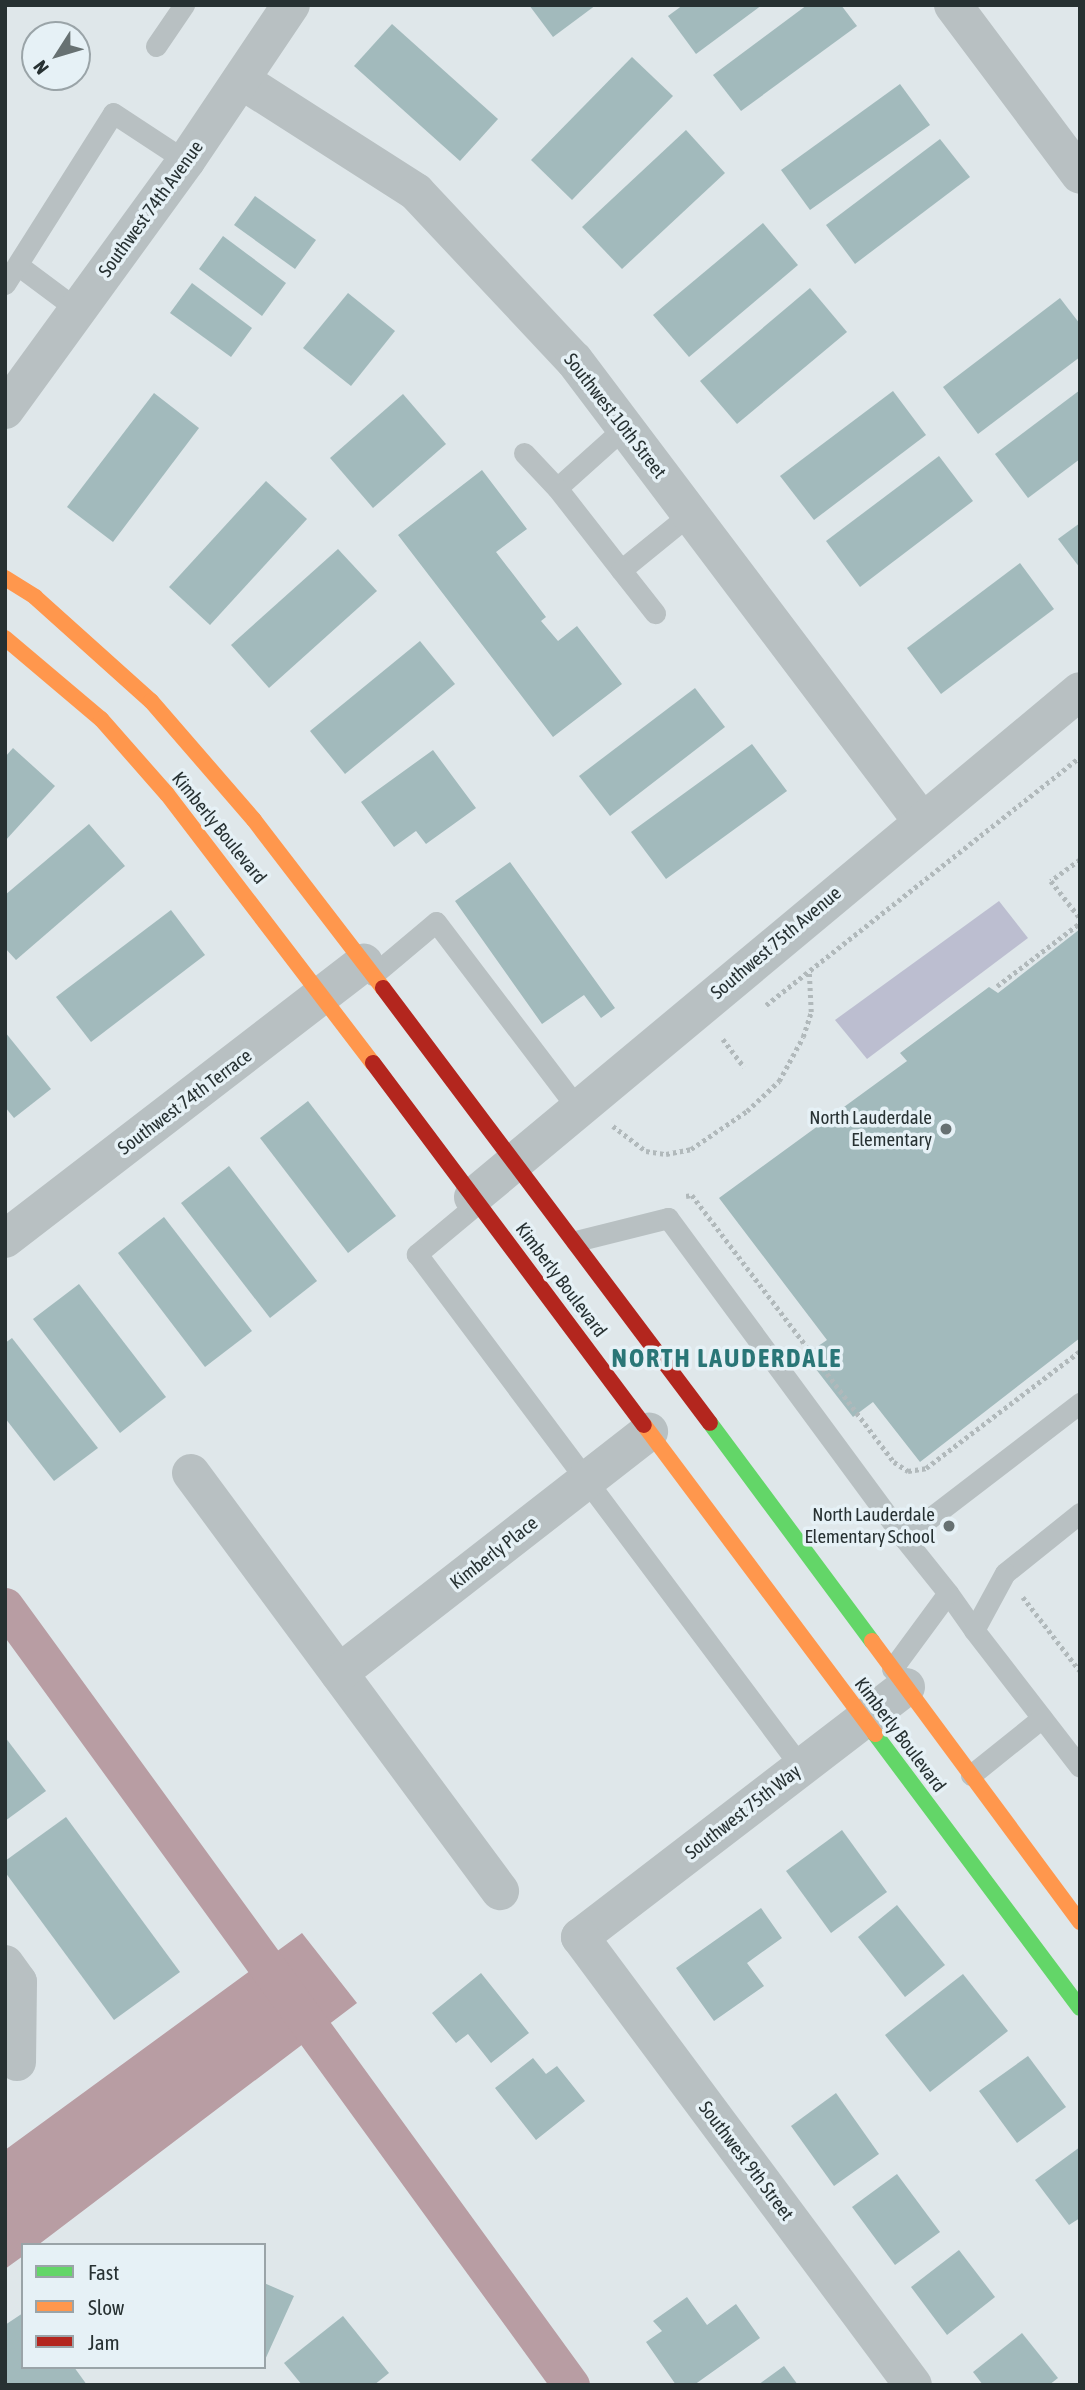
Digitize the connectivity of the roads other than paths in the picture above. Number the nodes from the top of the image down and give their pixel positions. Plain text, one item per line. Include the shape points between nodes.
1 (184, 5) edge
2 (953, 5) edge
3 (282, 8) edge
4 (156, 46) dead end
5 (242, 80) junction
6 (186, 161) junction
7 (1080, 174) edge
8 (19, 266) junction
9 (5, 284) edge
10 (78, 310) junction
11 (5, 410) edge
12 (625, 427) junction
13 (524, 453) dead end
14 (557, 488) junction
15 (690, 514) junction
16 (621, 570) junction
17 (5, 578) edge
18 (655, 613) dead end
19 (5, 638) edge
20 (1080, 691) edge
21 (921, 820) junction
22 (369, 969) junction
23 (324, 996) junction
24 (578, 1109) junction
25 (516, 1161) junction
26 (475, 1200) junction
27 (5, 1239) edge
28 (576, 1241) junction
29 (1080, 1403) edge
30 (649, 1432) junction
31 (191, 1474) dead end
32 (586, 1481) junction
33 (1080, 1513) edge
34 (904, 1538) junction
35 (948, 1593) junction
36 (974, 1630) junction
37 (339, 1673) junction
38 (899, 1678) junction
39 (1042, 1718) junction
40 (862, 1720) junction
41 (1080, 1766) edge
42 (801, 1767) junction
43 (971, 1775) junction
44 (962, 1852) junction
45 (499, 1891) dead end
46 (1080, 1922) edge
47 (580, 1937) joint
48 (5, 1964) edge
49 (1080, 1980) edge
50 (1080, 2008) edge
51 (16, 2062) dead end
52 (913, 2385) edge

1 - 4 lane
2 - 7 street
3 - 5 street, Southwest 74th Avenue
5 - 6 street, Southwest 74th Avenue
5 - 12 street, Southwest 10th Street via 416,192 574,360
6 - 8 lane via 113,113
6 - 10 street, Southwest 74th Avenue
8 - 9 lane
8 - 10 lane
10 - 11 street, Southwest 74th Avenue
12 - 14 lane
12 - 15 street, Southwest 10th Street
13 - 14 lane
14 - 16 lane
15 - 16 lane
15 - 21 street, Southwest 10th Street
16 - 18 lane
17 - 22 street, Kimberly Boulevard via 35,597 151,701 254,820
19 - 23 street, Kimberly Boulevard via 101,719 167,794
20 - 21 street, Southwest 75th Avenue
21 - 24 street, Southwest 75th Avenue
22 - 23 street, Southwest 74th Terrace
22 - 24 lane via 436,922
22 - 25 street, Kimberly Boulevard
23 - 26 street, Kimberly Boulevard
23 - 27 street, Southwest 74th Terrace
24 - 25 street, Southwest 75th Avenue
25 - 26 street, Southwest 75th Avenue
25 - 28 street, Kimberly Boulevard
26 - 30 street, Kimberly Boulevard
26 - 32 lane via 417,1254
28 - 34 lane via 668,1218
28 - 38 street, Kimberly Boulevard
29 - 34 lane
30 - 32 street, Kimberly Place
30 - 40 street, Kimberly Boulevard
31 - 37 street
32 - 37 street, Kimberly Place
32 - 42 lane
33 - 36 lane via 1005,1573
34 - 35 lane
35 - 36 lane
35 - 38 lane
36 - 39 lane
37 - 45 street
38 - 40 street, Southwest 75th Way
38 - 43 street, Kimberly Boulevard
39 - 41 lane
39 - 43 lane
40 - 42 street, Southwest 75th Way
40 - 44 street, Kimberly Boulevard
42 - 47 street, Southwest 75th Way
43 - 46 street, Kimberly Boulevard
44 - 49 street via 1000,1875
44 - 50 street, Kimberly Boulevard
47 - 52 street, Southwest 9th Street
48 - 51 street via 18,1982

